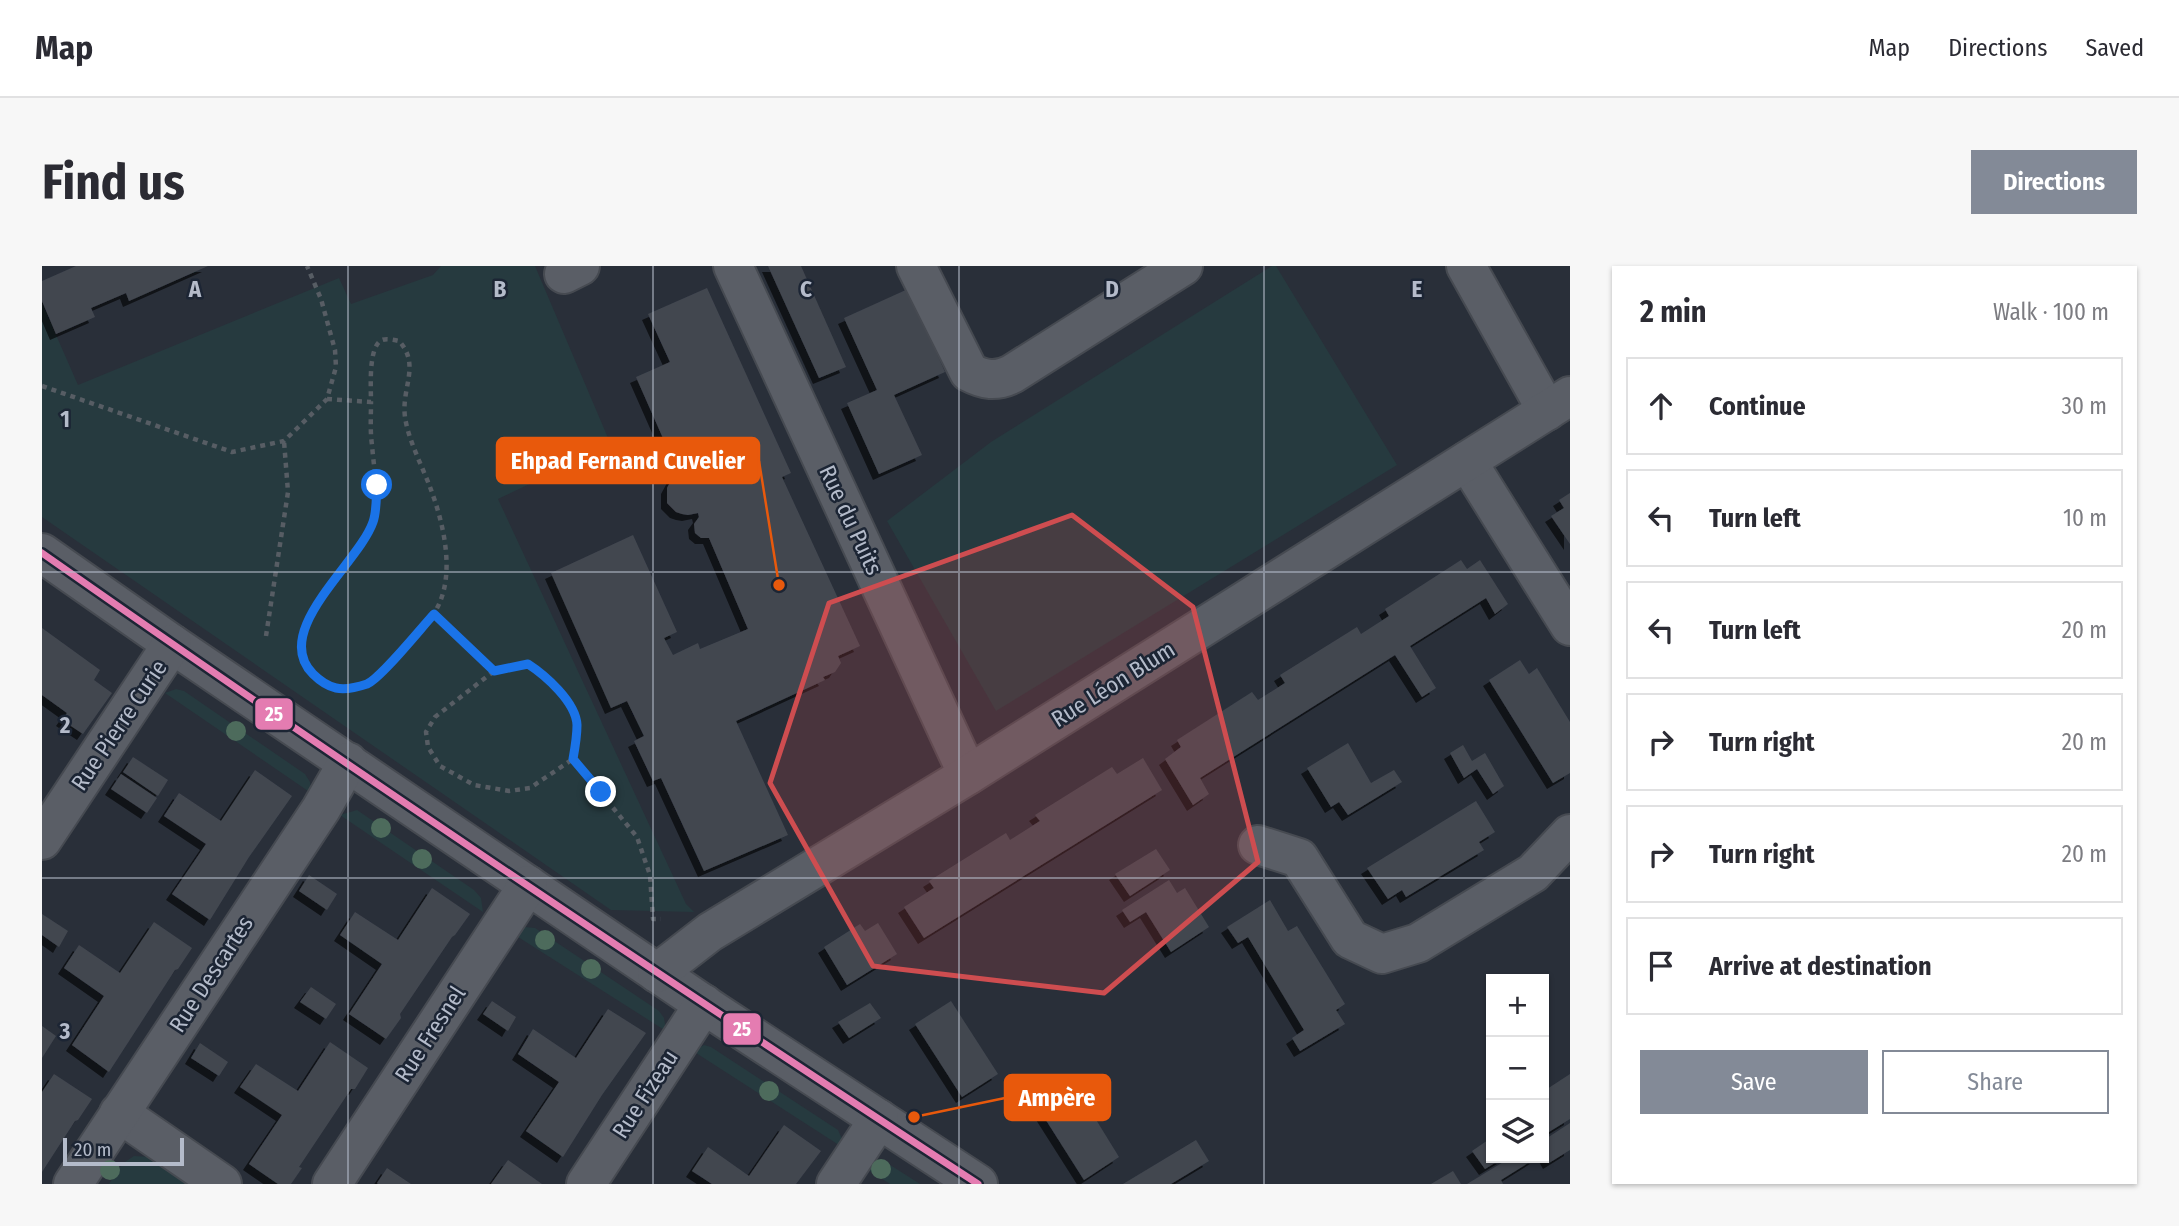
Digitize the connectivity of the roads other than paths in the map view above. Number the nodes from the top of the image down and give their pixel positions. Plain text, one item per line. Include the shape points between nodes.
1 (733, 266) edge
2 (916, 266) edge
3 (1183, 266) edge
4 (1466, 266) edge
5 (1559, 403) edge
6 (1467, 461) junction
7 (42, 553) edge
8 (1570, 626) edge
9 (172, 644) junction
10 (348, 762) junction
11 (968, 775) junction
12 (1570, 834) edge
13 (42, 840) edge
14 (1258, 845) dead end
15 (528, 885) junction
16 (657, 973) junction
17 (704, 1004) junction
18 (119, 1113) junction
19 (879, 1119) junction
20 (73, 1184) edge
21 (222, 1184) edge
22 (332, 1184) edge
23 (586, 1184) edge
24 (836, 1184) edge
25 (978, 1184) edge

1 - 11 street, Rue du Puits
2 - 3 street via 968,372 1000,380
4 - 5 street
5 - 6 street, Rue Léon Blum
6 - 8 street
6 - 11 street, Rue Léon Blum
7 - 9 street
9 - 10 street
9 - 13 street, Rue Pierre Curie
10 - 15 street
10 - 18 street, Rue Descartes
11 - 16 street, Rue Léon Blum via 710,932
12 - 14 street via 1533,873 1418,943 1382,954 1350,939 1298,858
15 - 16 street
15 - 22 street, Rue Fresnel
16 - 17 street
17 - 19 street
17 - 23 street, Rue Fizeau
18 - 20 street, Rue Descartes
18 - 21 street
19 - 24 street
19 - 25 street

